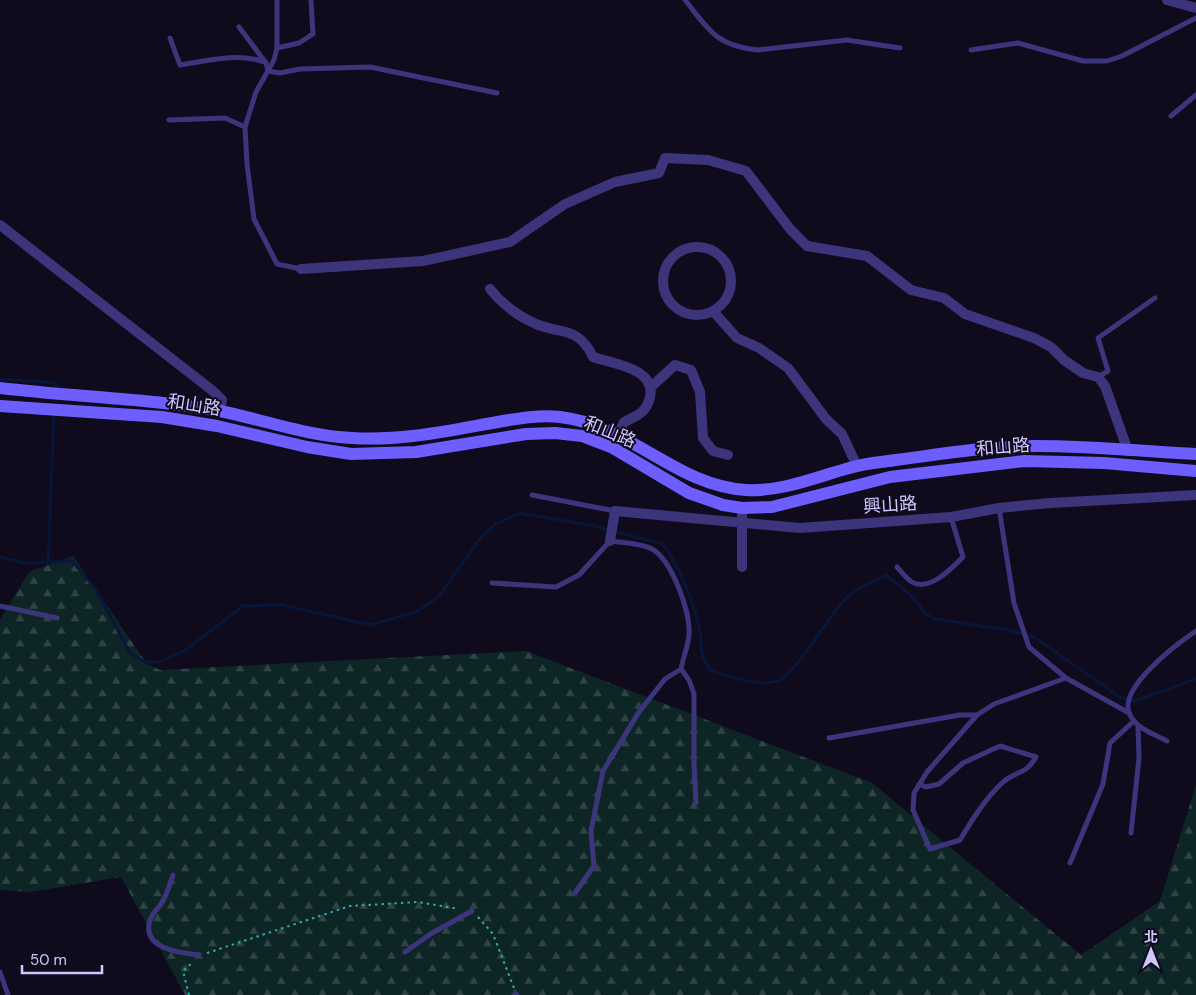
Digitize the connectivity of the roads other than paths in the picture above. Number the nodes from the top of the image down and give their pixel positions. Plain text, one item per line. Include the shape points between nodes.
1 (277, 0) edge
2 (311, 0) edge
3 (685, 0) edge
4 (1167, 0) edge
5 (1196, 8) edge
6 (1196, 18) edge
7 (239, 27) dead end
8 (170, 38) dead end
9 (277, 48) junction
10 (900, 48) dead end
11 (971, 50) dead end
12 (266, 62) junction
13 (268, 71) junction
14 (497, 93) dead end
15 (1196, 95) edge
16 (1171, 116) dead end
17 (169, 120) dead end
18 (245, 127) junction
19 (0, 225) edge
20 (301, 269) joint
21 (490, 289) dead end
22 (1155, 298) dead end
23 (713, 311) junction
24 (1098, 377) junction
25 (652, 387) junction
26 (0, 388) edge
27 (0, 406) edge
28 (220, 411) junction
29 (619, 434) junction
30 (1128, 451) junction
31 (1196, 454) edge
32 (728, 455) dead end
33 (857, 466) junction
34 (1196, 471) edge
35 (532, 495) dead end
36 (1196, 495) edge
37 (742, 508) junction
38 (999, 508) junction
39 (615, 511) junction
40 (951, 517) junction
41 (742, 523) junction
42 (610, 541) junction
43 (742, 567) dead end
44 (897, 567) dead end
45 (492, 583) dead end
46 (0, 606) edge
47 (57, 618) dead end
48 (1196, 631) edge
49 (681, 669) junction
50 (1066, 678) junction
51 (1129, 713) junction
52 (977, 714) junction
53 (1134, 720) junction
54 (1138, 726) junction
55 (829, 738) dead end
56 (1167, 741) dead end
57 (919, 784) junction
58 (696, 803) dead end
59 (1131, 833) dead end
60 (1070, 863) dead end
61 (173, 875) dead end
62 (575, 893) dead end
63 (472, 911) road end
64 (405, 952) dead end
65 (199, 955) road end
66 (0, 972) edge
67 (8, 995) edge

1 - 9 lane
2 - 9 lane via 312,34 299,43
3 - 10 lane via 714,37 745,49 847,40
4 - 5 street
6 - 11 lane via 1108,61 1083,62 1018,43
7 - 12 lane
8 - 12 lane via 180,65 222,58 255,58
9 - 13 lane
12 - 13 lane
13 - 14 lane via 280,74 310,68 370,67
13 - 18 lane via 256,92
15 - 16 lane
17 - 18 lane via 225,118
18 - 20 lane via 254,219 277,264
19 - 28 street via 213,391 222,400
20 - 24 street via 423,262 510,242 565,204 615,182 658,173 665,158 708,160 746,171 807,246 867,256 911,290 944,298 965,314 1034,338 1051,347 1083,373
21 - 25 street via 501,303 536,324 576,334 588,346 593,357 633,369 646,377
22 - 24 lane via 1098,338 1108,370
23 - 23 street via 724,302 730,291 728,264 707,248 694,246 681,250 670,259 664,271 666,297 687,314
23 - 33 street via 737,338 759,348 788,368 826,419 842,434
24 - 30 street via 1105,386
25 - 29 street via 642,414 624,422
25 - 32 street via 675,365 691,370 700,392 703,438 713,451
26 - 28 main road, 和山路
27 - 37 main road, 和山路 via 162,417 351,454 416,452 526,434 582,436 613,448 689,493
28 - 29 main road, 和山路 via 307,432 353,438 412,437 522,418 555,416 584,420
29 - 33 main road, 和山路 via 692,477 727,488 772,490
30 - 31 main road, 和山路
30 - 33 main road, 和山路 via 1034,446 949,453
34 - 37 main road, 和山路 via 1104,463 1024,461 890,477 772,507
35 - 39 lane
36 - 38 street, 興山路
37 - 41 street
38 - 40 street, 興山路
38 - 50 lane via 1014,603 1029,647
39 - 41 street, 興山路
39 - 42 street
40 - 41 street, 興山路 via 800,528
40 - 44 lane via 963,557 949,571 925,585 912,583
41 - 43 street
42 - 45 lane via 578,575 556,587
42 - 49 lane via 650,548 659,553 667,565 688,612 689,635
46 - 47 lane
48 - 51 lane via 1172,647 1139,681 1129,701
49 - 58 lane via 694,694
49 - 62 lane via 665,679 638,712 603,770 592,831 594,866
50 - 51 lane
50 - 52 lane via 994,704
51 - 53 lane
52 - 55 lane
52 - 57 lane
53 - 54 lane
53 - 60 lane via 1110,743 1103,784
54 - 56 lane
54 - 59 lane via 1139,758
57 - 57 lane via 914,793 913,810 930,850 960,840 976,814 1004,782 1030,768 1036,757 1000,746 963,763 939,784 926,787
61 - 65 lane via 163,902 150,920 150,933 158,944 171,952
63 - 64 lane
66 - 67 lane

